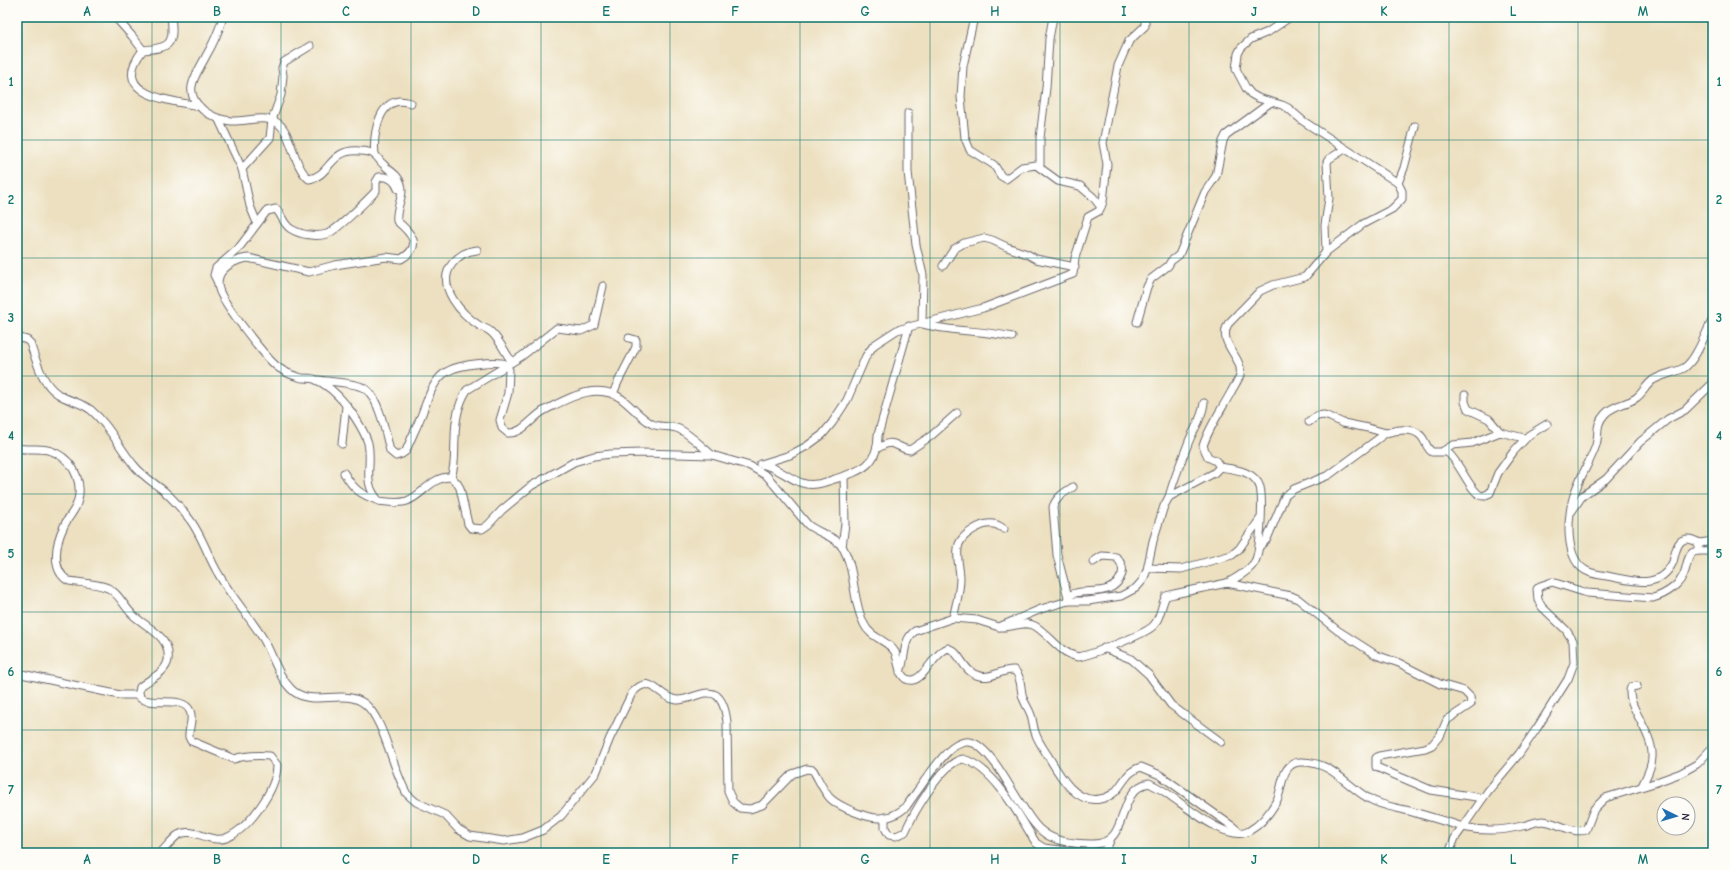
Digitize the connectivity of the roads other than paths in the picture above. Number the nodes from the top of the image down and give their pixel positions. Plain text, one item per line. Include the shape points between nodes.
1 (115, 17) edge
2 (171, 17) edge
3 (223, 17) edge
4 (974, 17) edge
5 (1053, 17) edge
6 (1145, 17) edge
7 (1290, 17) edge
8 (310, 46) dead end
9 (143, 50) junction
10 (1271, 102) junction
11 (412, 103) dead end
12 (199, 106) junction
13 (908, 113) dead end
14 (219, 120) junction
15 (272, 120) junction
16 (1415, 126) dead end
17 (1345, 149) junction
18 (375, 155) junction
19 (1040, 167) junction
20 (242, 169) junction
21 (1398, 184) junction
22 (399, 203) junction
23 (1101, 207) junction
24 (256, 223) junction
25 (477, 250) dead end
26 (1326, 252) junction
27 (943, 266) dead end
28 (1075, 267) junction
29 (218, 283) junction
30 (603, 286) dead end
31 (1713, 319) edge
32 (1137, 322) dead end
33 (922, 324) junction
34 (909, 326) junction
35 (17, 337) edge
36 (1012, 337) dead end
37 (629, 338) dead end
38 (510, 364) junction
39 (314, 379) junction
40 (1713, 383) edge
41 (613, 394) junction
42 (1465, 395) dead end
43 (1204, 403) dead end
44 (346, 406) junction
45 (956, 413) dead end
46 (1308, 422) dead end
47 (1547, 424) dead end
48 (1500, 432) junction
49 (1386, 433) junction
50 (1524, 438) junction
51 (342, 444) dead end
52 (17, 448) edge
53 (878, 448) junction
54 (1443, 451) junction
55 (712, 455) junction
56 (761, 464) junction
57 (750, 466) junction
58 (1220, 467) junction
59 (344, 474) dead end
60 (844, 476) junction
61 (451, 477) junction
62 (1073, 487) dead end
63 (1169, 497) junction
64 (379, 501) junction
65 (1571, 513) junction
66 (1260, 519) junction
67 (1004, 529) dead end
68 (1713, 541) edge
69 (1700, 543) junction
70 (842, 547) junction
71 (1259, 547) junction
72 (1697, 551) junction
73 (1713, 551) edge
74 (1093, 562) dead end
75 (1148, 568) junction
76 (1227, 583) junction
77 (1068, 599) junction
78 (953, 618) junction
79 (999, 627) junction
80 (1104, 648) junction
81 (900, 672) junction
82 (17, 673) edge
83 (1637, 686) dead end
84 (139, 695) junction
85 (1221, 742) dead end
86 (1713, 747) edge
87 (1642, 786) junction
88 (1483, 798) junction
89 (885, 817) junction
90 (1463, 827) junction
91 (1240, 834) junction
92 (1111, 838) junction
93 (160, 853) edge
94 (1085, 853) edge
95 (1099, 853) edge
96 (1449, 853) edge

1 - 9 street
2 - 9 street via 172,32 165,47
3 - 12 street via 215,39 194,78 192,93 194,102
4 - 19 street via 963,66 961,97 967,144 974,153 994,165 1003,178 1009,178 1027,165
5 - 19 street via 1040,138
6 - 23 street via 1145,26 1129,42 1118,66 1104,139 1107,164
7 - 10 street via 1246,42 1236,62 1240,78 1251,94
8 - 15 street via 284,62 281,95
9 - 12 street via 132,67 132,76 137,88 152,96
10 - 17 street via 1288,108
10 - 32 street via 1226,135 1216,176 1206,192 1179,255 1151,278
11 - 18 street via 397,101 383,113 375,138
12 - 14 street
13 - 33 street via 908,172 916,244 923,275
14 - 15 street
14 - 20 street
15 - 18 street via 282,126 295,159 303,174 309,179 315,178 344,152 365,151
15 - 20 street via 270,138
16 - 21 street
17 - 21 street
17 - 26 street via 1327,162 1329,198 1325,225
18 - 22 street via 400,180 402,193
19 - 23 street via 1058,181 1080,186
20 - 24 street
21 - 26 street via 1403,195 1399,203 1363,224
22 - 24 street via 396,182 387,177 379,177 376,191 327,234 306,235 291,229 276,209 267,211
22 - 29 street via 397,221 414,241 411,251 400,259 386,257 309,272 243,258 223,270
23 - 28 street via 1088,217 1075,258
24 - 29 street via 238,249 216,268 214,275
25 - 38 street via 467,251 457,257 448,270 446,280 450,294 457,306 480,326 491,331
26 - 58 street via 1304,277 1268,286 1260,291 1226,328 1226,339 1239,364 1240,376 1203,446 1208,457 1216,461
27 - 28 street via 954,249 964,243 984,238 1000,242 1007,248 1036,258
28 - 33 street via 1073,274 1056,282 983,308
29 - 39 street via 220,294 227,305 273,364 292,375
30 - 38 street via 594,325 581,331 557,328
31 - 65 street via 1690,363 1654,380 1636,398 1611,409 1600,420 1597,426 1596,446 1574,494
33 - 34 street
33 - 36 street
34 - 53 street via 878,435
34 - 56 street via 874,345 866,356 847,400 822,435 790,455
35 - 89 street via 30,343 43,376 52,389 92,411 133,465 165,492 188,517 218,573 264,640 289,687 302,696 351,697 365,704 377,722 407,794 416,802 445,815 464,833 481,839 504,841 532,835 550,825 569,807 596,773 632,693 646,684 651,684 665,696 674,699 683,700 713,693 721,700 727,722 728,791 733,802 740,808 750,809 762,805 792,774 807,769 813,770 828,796 838,804 864,815
37 - 41 street via 636,340 636,347
38 - 39 street via 470,365 456,368 440,376 431,390 406,451 399,456 390,451 375,401 366,388
38 - 41 street via 508,393 500,420 502,428 508,433 520,431 543,411 574,395 592,391
38 - 61 street via 471,386 463,396
39 - 44 street via 332,391
40 - 65 street via 1685,410 1668,419 1640,442 1606,479 1582,496
41 - 55 street via 652,424 679,429
42 - 48 street via 1468,408 1489,420
43 - 63 street via 1203,415 1190,440
44 - 51 street
44 - 64 street via 366,437 369,452 368,484
45 - 53 street via 932,436 910,450 891,443
46 - 49 street via 1324,415 1343,424
47 - 50 street
48 - 50 street
48 - 54 street via 1472,443 1453,445
49 - 54 street via 1395,430 1413,431 1421,436 1432,452
49 - 71 street via 1329,475 1294,489 1285,496 1267,539
50 - 54 street via 1501,467 1487,496 1476,493 1453,457
52 - 84 street via 56,452 74,468 79,499 58,543 59,573 69,581 109,588 132,614 154,629 167,648 168,660 165,668 140,687
53 - 60 street via 864,468 855,474
55 - 57 street
55 - 61 street via 619,453 584,459 561,468 531,486 488,525 477,530 468,524 460,488
56 - 57 street
56 - 60 street via 794,480 810,484 819,484
57 - 70 street via 767,476 808,525 834,539
58 - 63 street via 1214,473
58 - 66 street via 1245,472 1260,485
59 - 64 street via 357,491
60 - 70 street via 845,524
61 - 64 street via 437,480 407,501
62 - 77 street via 1062,494 1053,507 1057,555
63 - 75 street via 1153,541
65 - 69 street via 1572,553 1582,568 1589,572 1651,582 1667,570 1680,542 1688,539
66 - 71 street
66 - 75 street via 1239,549 1226,557 1181,569
67 - 78 street via 990,523 976,529 959,544 957,557 960,576
68 - 69 street
69 - 72 street
70 - 81 street via 851,571 863,623 869,632 894,651
71 - 76 street via 1255,563
72 - 73 street
72 - 88 street via 1690,556 1683,577 1676,585 1661,596 1653,598 1588,593 1552,582 1537,589 1542,607 1566,630 1573,641 1574,663 1568,679 1537,728
74 - 77 street via 1102,556 1116,557 1122,568 1121,576 1107,590 1074,592
75 - 77 street via 1143,580 1129,594 1112,598
76 - 80 street via 1166,596 1154,626
76 - 88 street via 1298,599 1337,630 1376,655 1468,694 1472,700 1471,704 1447,720 1441,734 1432,745 1379,756 1376,758 1376,767 1431,790
77 - 79 street
78 - 79 street via 978,620
78 - 81 street via 910,634
79 - 80 street via 1029,624 1035,626 1074,656 1083,656
80 - 85 street via 1131,659 1149,675 1171,705
81 - 91 street via 905,679 918,678 940,652 948,648 975,675 992,677 1014,670 1019,676 1022,696 1031,714 1039,741 1060,775 1078,793 1092,800 1106,798 1120,788 1128,773 1141,766 1160,775
82 - 84 street via 120,695
83 - 87 street via 1631,687 1630,696 1649,736 1653,756
84 - 93 street via 144,700 180,703 186,706 191,717 191,741 234,759 270,756 277,765 277,772 260,809 237,831 226,839 217,840 197,834 178,835
86 - 87 street via 1697,764 1680,773
87 - 90 street via 1605,798 1594,809 1586,830 1542,821 1492,831
88 - 90 street
89 - 92 street via 906,807 952,747 969,742 980,747 990,758 1043,833 1056,839 1085,844 1099,844
89 - 94 street via 885,828 889,835 896,836 905,832 935,782 954,762 963,759 983,770 1003,790 1036,843 1044,848
90 - 91 street via 1376,802 1334,772 1318,764 1299,762 1290,765 1284,774 1278,799 1266,818 1249,831
90 - 96 street
91 - 92 street via 1210,823 1149,783 1139,786 1132,792
92 - 95 street via 1108,848

